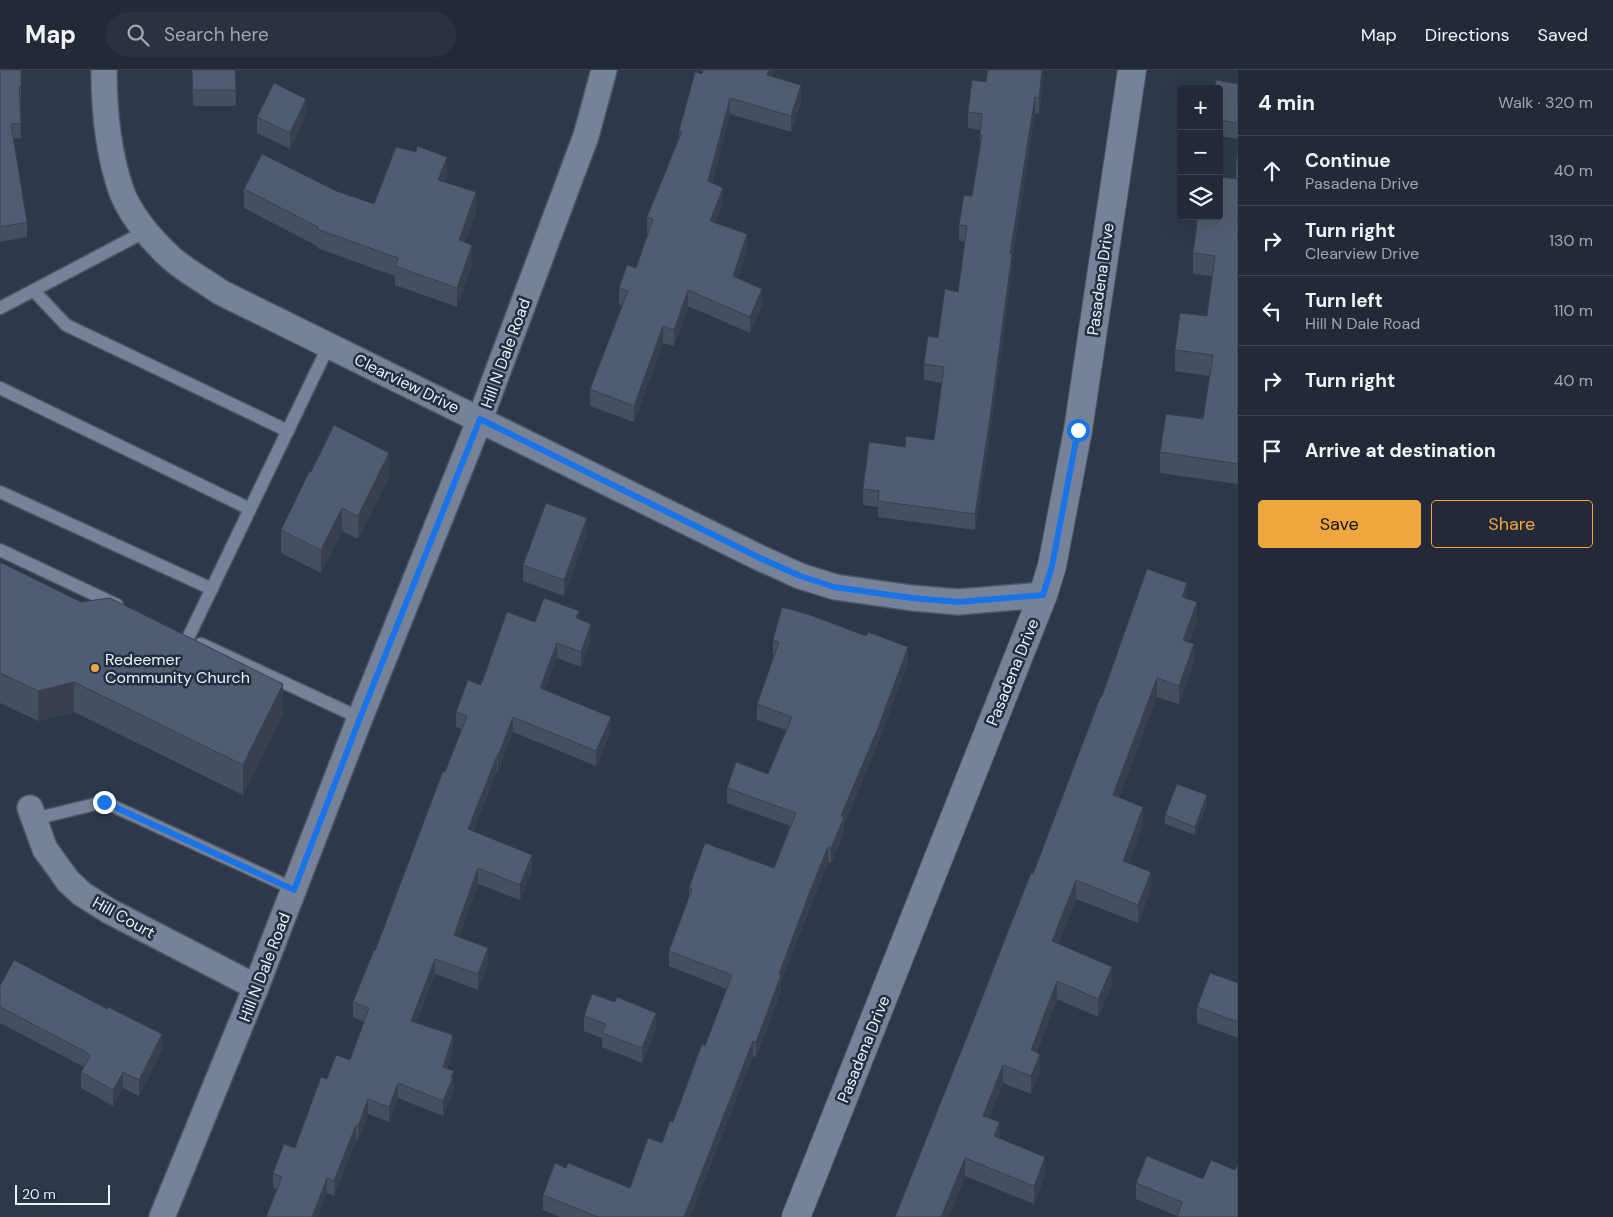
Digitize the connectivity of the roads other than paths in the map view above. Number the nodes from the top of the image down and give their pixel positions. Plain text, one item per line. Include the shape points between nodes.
1 (104, 70) edge
2 (604, 70) edge
3 (1132, 70) edge
4 (146, 232) junction
5 (34, 291) junction
6 (0, 308) edge
7 (329, 345) junction
8 (0, 388) edge
9 (480, 419) junction
10 (288, 431) junction
11 (0, 492) edge
12 (250, 510) junction
13 (0, 550) edge
14 (212, 589) junction
15 (1043, 595) junction
16 (126, 609) edge
17 (360, 718) junction
18 (32, 813) joint
19 (294, 890) junction
20 (256, 987) junction
21 (162, 1217) edge
22 (796, 1217) edge

1 - 4 street, Clearview Drive via 104,108 112,157 122,191
2 - 9 street, Hill N Dale Road via 586,136
3 - 15 street, Pasadena Drive via 1078,430 1052,566
4 - 5 lane
4 - 7 street, Clearview Drive via 172,259 220,292
5 - 6 lane
5 - 10 lane via 66,325
7 - 9 street, Clearview Drive
7 - 10 lane
8 - 12 lane
9 - 15 street, Clearview Drive via 760,558 834,587 958,602
9 - 17 street, Hill N Dale Road
10 - 12 lane
11 - 14 lane
12 - 14 lane
13 - 16 lane
14 - 17 lane via 184,636
15 - 22 street, Pasadena Drive
17 - 19 street, Hill N Dale Road
18 - 19 lane via 104,802
18 - 20 street, Hill Court via 45,849 68,881 82,894 109,912
19 - 20 street, Hill N Dale Road
20 - 21 street, Hill N Dale Road

